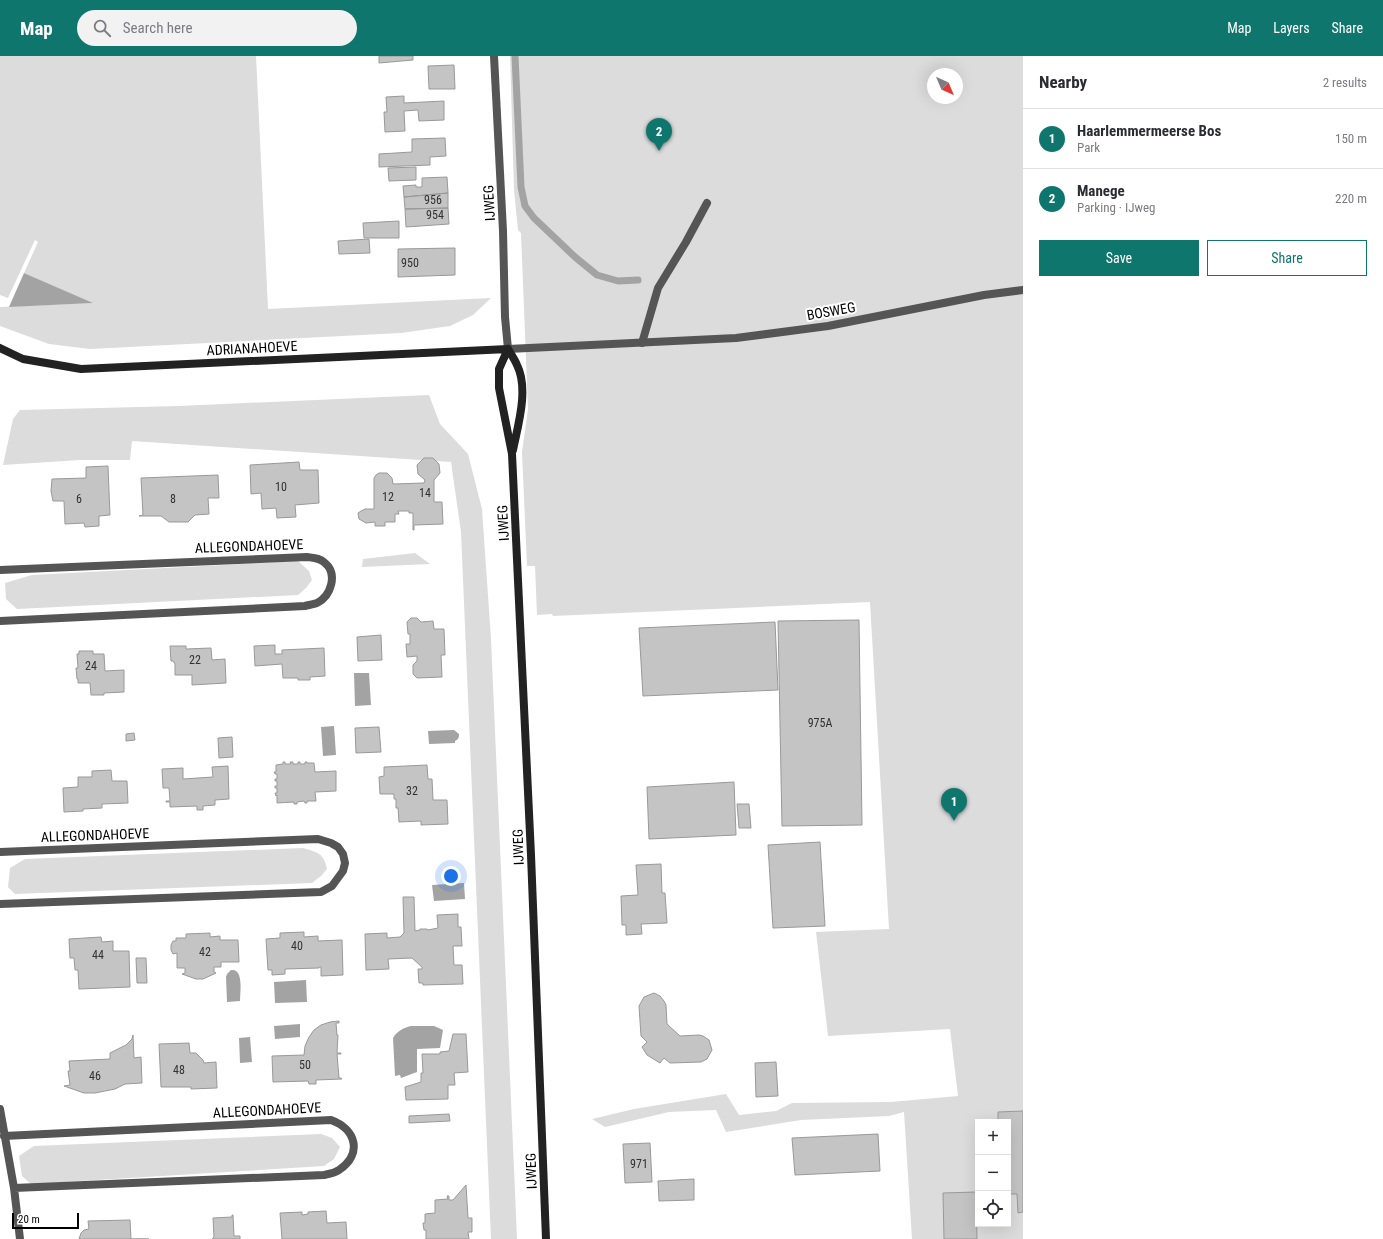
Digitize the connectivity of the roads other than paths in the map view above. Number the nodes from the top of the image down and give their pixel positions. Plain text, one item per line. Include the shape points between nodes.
1 (494, 56) edge
2 (706, 203) dead end
3 (1023, 290) edge
4 (642, 343) junction
5 (0, 348) edge
6 (508, 349) junction
7 (512, 454) junction
8 (0, 570) edge
9 (0, 622) edge
10 (0, 852) edge
11 (0, 904) edge
12 (0, 1109) edge
13 (4, 1136) junction
14 (14, 1188) junction
15 (20, 1239) edge
16 (546, 1239) edge

1 - 6 street, IJWEG
2 - 4 street via 658,288
3 - 4 street, BOSWEG via 984,295 828,326 736,338
4 - 6 street, BOSWEG
5 - 6 street, ADRIANAHOEVE via 23,359 81,369
6 - 7 street, IJWEG via 499,369 498,388
6 - 7 street, IJWEG via 518,366 523,388
7 - 16 street, IJWEG
8 - 9 street, ALLEGONDAHOEVE via 307,557 318,558 326,563 331,572 332,583 327,595 318,602 305,606
10 - 11 street, ALLEGONDAHOEVE via 318,839 338,847 345,863 332,886 322,892
12 - 13 street
13 - 14 street
13 - 14 street, ALLEGONDAHOEVE via 331,1120 345,1128 352,1137 354,1147 348,1163 338,1171 324,1175
14 - 15 street

